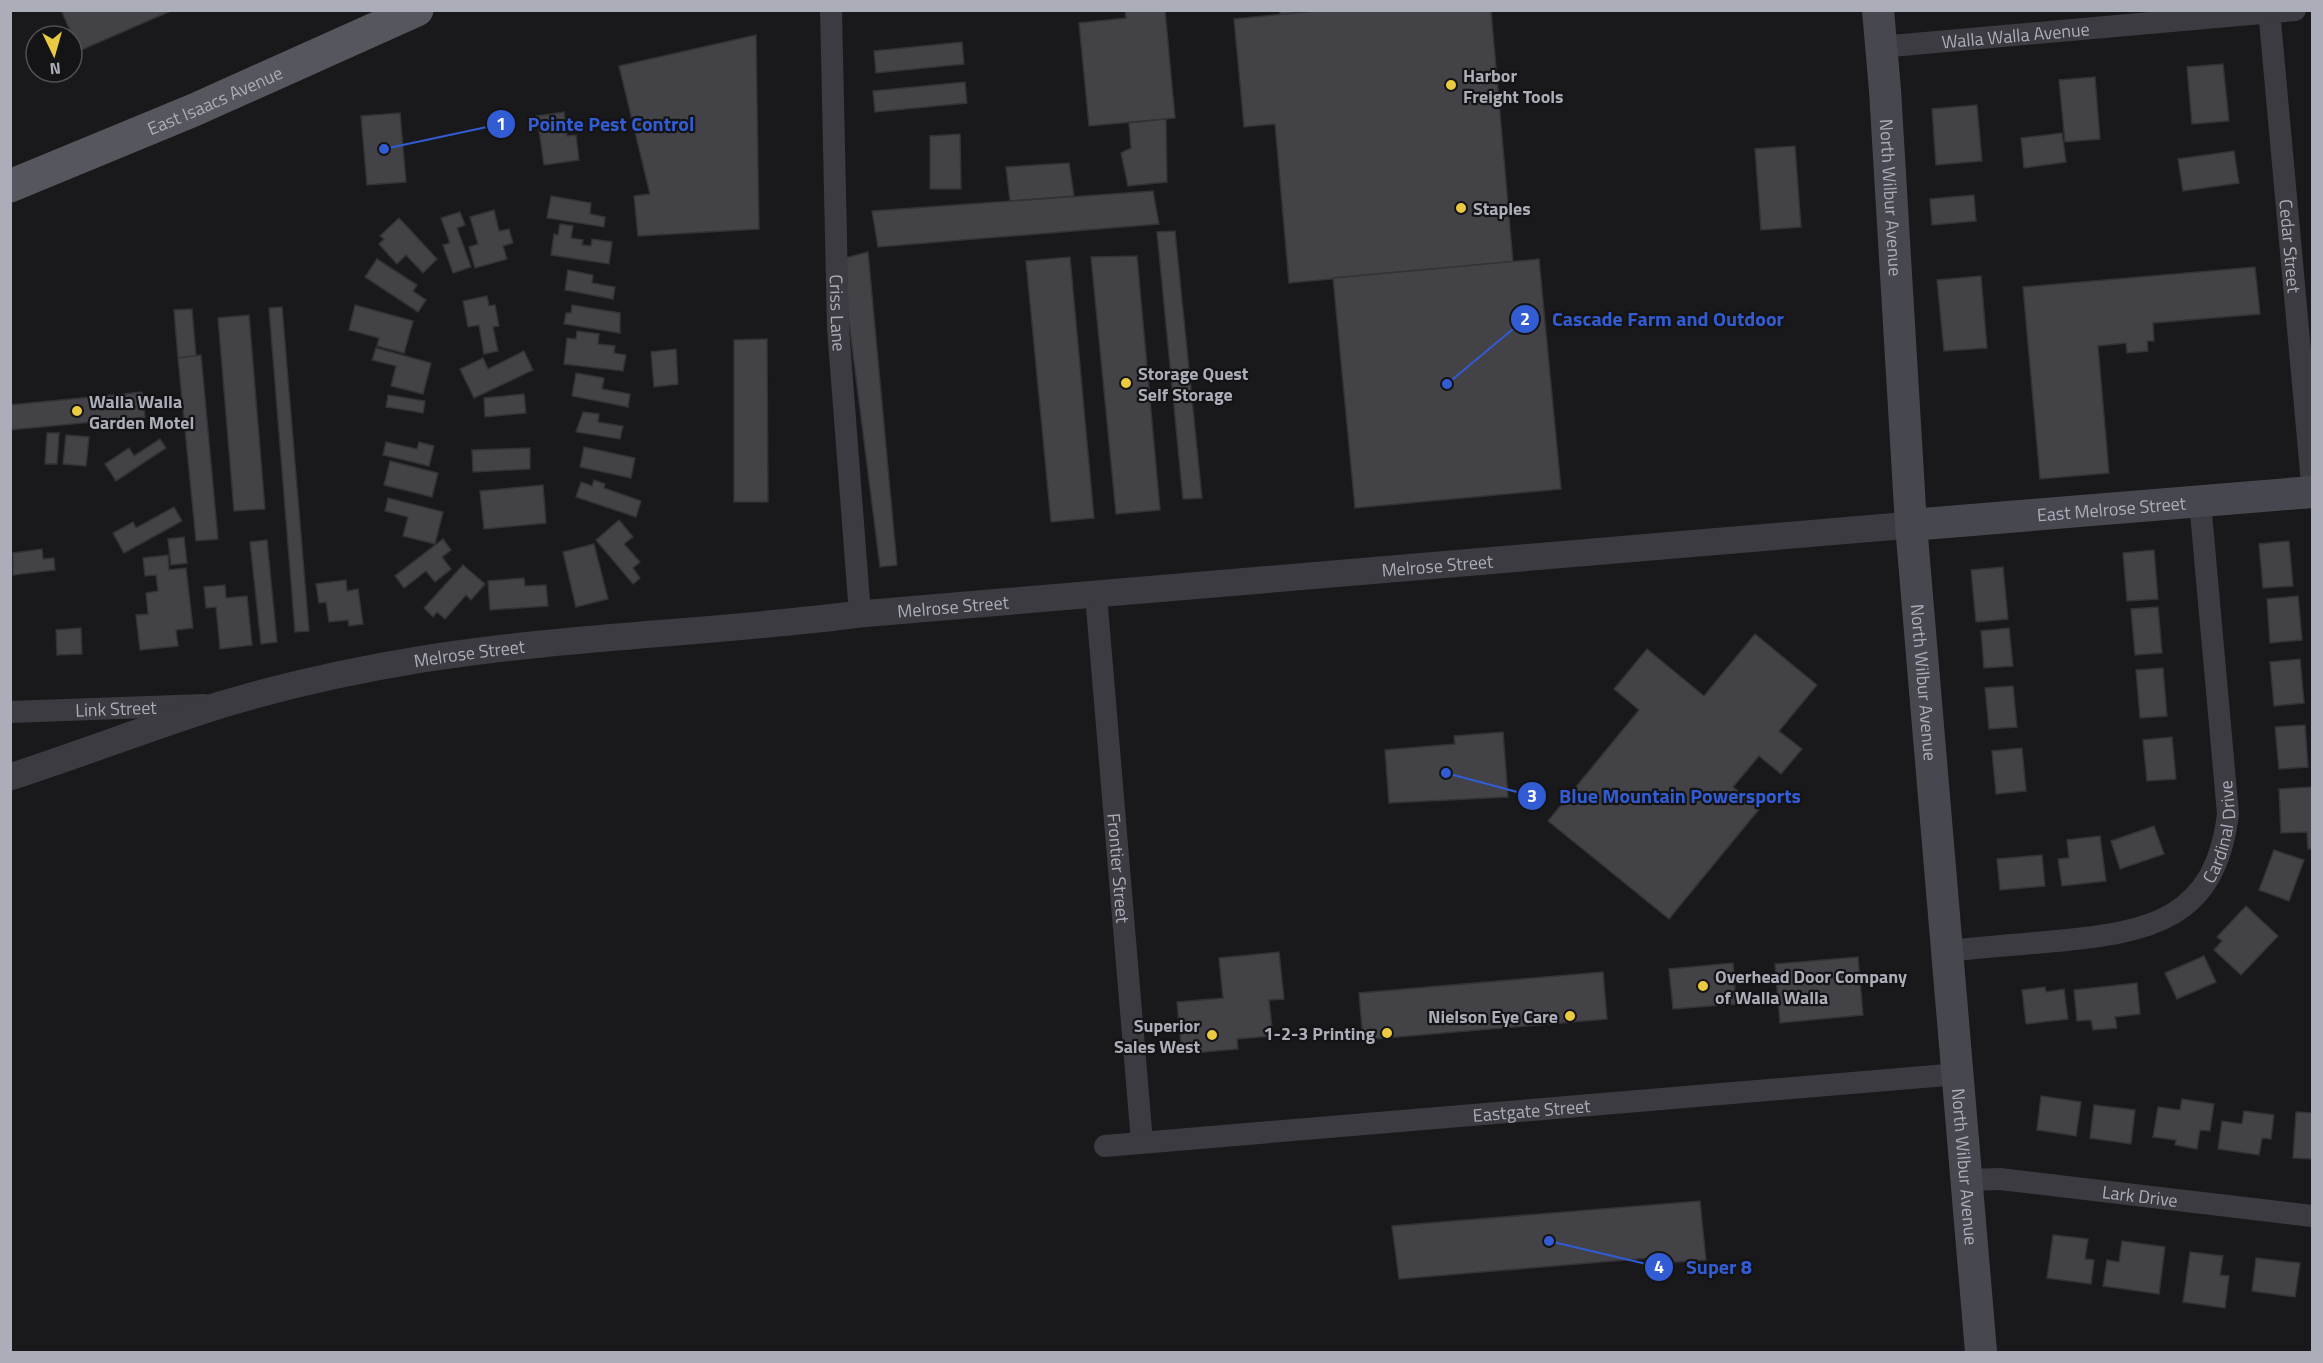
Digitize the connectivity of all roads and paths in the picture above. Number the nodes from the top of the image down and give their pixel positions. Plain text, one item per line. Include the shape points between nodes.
1 (417, 10) edge
2 (831, 10) edge
3 (1878, 10) edge
4 (2295, 10) edge
5 (2269, 12) edge
6 (1880, 47) junction
7 (10, 186) edge
8 (2313, 483) edge
9 (2313, 492) edge
10 (2200, 502) junction
11 (1911, 525) junction
12 (1096, 595) junction
13 (860, 614) junction
14 (223, 704) junction
15 (10, 712) edge
16 (10, 777) edge
17 (1947, 951) junction
18 (1958, 1074) junction
19 (1143, 1142) junction
20 (1105, 1146) dead end
21 (1967, 1180) junction
22 (2313, 1216) edge
23 (1981, 1353) edge

1 - 7 main road, East Isaacs Avenue via 194,110
2 - 13 street, Criss Lane via 837,316
3 - 6 main road, North Wilbur Avenue
4 - 5 street, Walla Walla Avenue
5 - 6 street, Walla Walla Avenue
5 - 8 street, Cedar Street
6 - 11 main road, North Wilbur Avenue
9 - 10 main road, East Melrose Street
10 - 11 main road, East Melrose Street
10 - 17 street, Cardinal Drive via 2228,814 2218,862 2188,904 2139,929 2106,936
11 - 12 street, Melrose Street
11 - 17 main road, North Wilbur Avenue
12 - 13 street, Melrose Street
12 - 19 street, Frontier Street
13 - 14 street, Melrose Street via 454,655 338,675
14 - 15 street, Link Street
14 - 16 street, Melrose Street
17 - 18 main road, North Wilbur Avenue
18 - 19 street, Eastgate Street
18 - 21 main road, North Wilbur Avenue
19 - 20 street, Eastgate Street
21 - 22 street, Lark Drive via 2000,1179
21 - 23 main road, North Wilbur Avenue

